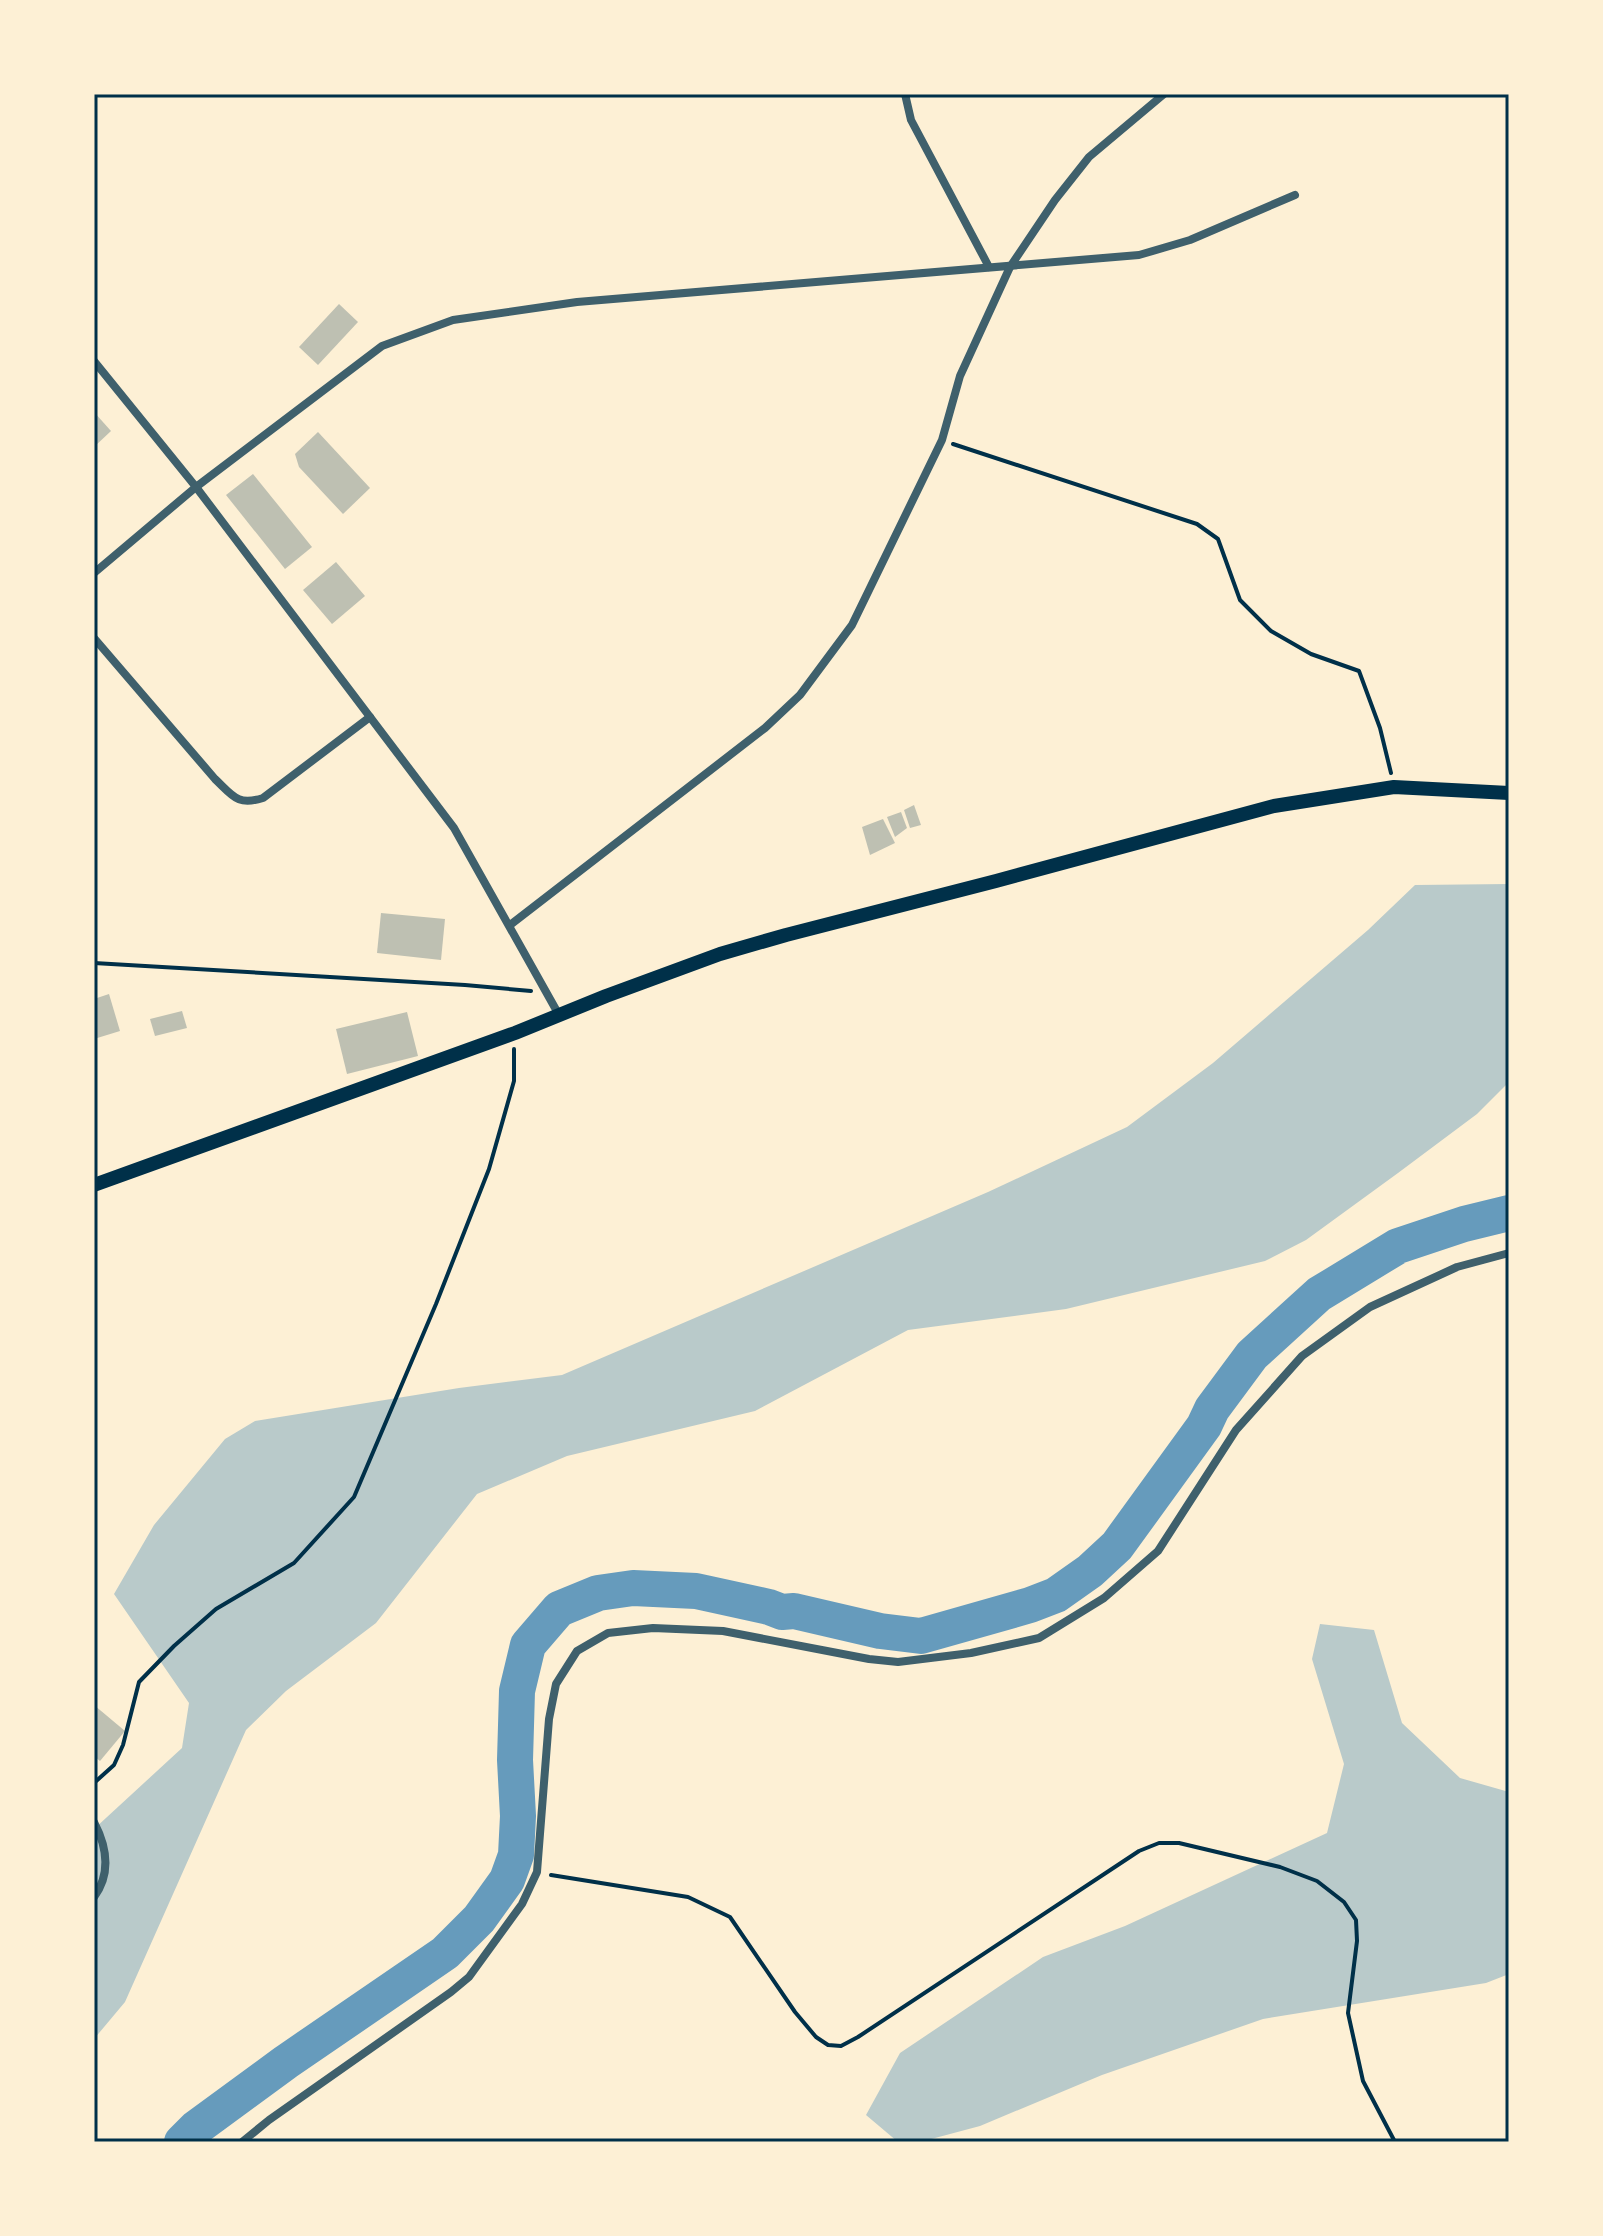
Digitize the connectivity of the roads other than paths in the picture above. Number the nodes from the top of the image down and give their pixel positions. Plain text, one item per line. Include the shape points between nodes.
1 (905, 94) edge
2 (1164, 94) edge
3 (1295, 195) dead end
4 (989, 267) junction
5 (1010, 267) junction
6 (94, 361) edge
7 (196, 487) junction
8 (94, 573) edge
9 (94, 638) edge
10 (370, 717) junction
11 (1509, 793) edge
12 (510, 925) junction
13 (560, 1016) junction
14 (94, 1185) edge
15 (1509, 1253) edge
16 (94, 1822) edge
17 (94, 1897) edge
18 (242, 2142) edge

1 - 4 street via 911,120
2 - 5 street via 1089,157
3 - 5 street via 1190,240 1139,255
4 - 5 street
4 - 7 street via 577,302 453,320 382,346
5 - 12 street via 960,376 942,440 852,625 800,695 765,728
6 - 7 street
7 - 8 street
7 - 10 street
9 - 10 street via 215,779 249,802 263,798
10 - 12 street via 454,828
11 - 13 main road via 1394,787 1274,806 720,954
12 - 13 street
13 - 14 main road
15 - 18 street via 1457,1267 1370,1307 1302,1356 1236,1430 1158,1551 1104,1598 1039,1638 898,1662 723,1631 653,1628 608,1633 577,1651 556,1684 537,1872 522,1904 469,1977
16 - 17 street via 107,1862

